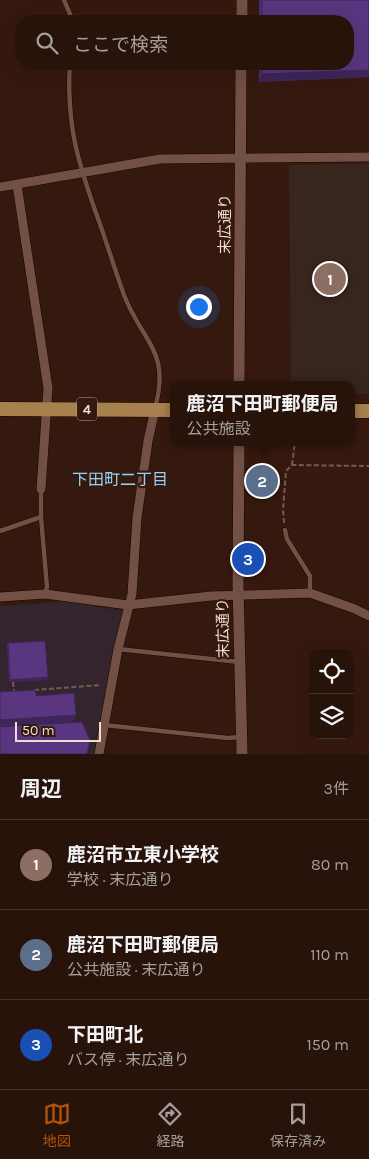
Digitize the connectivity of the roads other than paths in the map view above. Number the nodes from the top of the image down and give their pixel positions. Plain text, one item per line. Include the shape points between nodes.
1 (64, 0) edge
2 (242, 0) edge
3 (70, 15) edge
4 (242, 15) edge
5 (70, 70) edge
6 (241, 70) edge
7 (369, 157) edge
8 (240, 159) junction
9 (82, 172) junction
10 (17, 185) junction
11 (0, 187) edge
12 (239, 381) edge
13 (0, 409) edge
14 (47, 409) junction
15 (155, 409) junction
16 (170, 410) edge
17 (355, 411) edge
18 (369, 411) edge
19 (239, 446) edge
20 (41, 489) joint
21 (41, 517) junction
22 (285, 530) road end
23 (0, 531) edge
24 (310, 593) junction
25 (45, 594) junction
26 (238, 595) junction
27 (0, 597) edge
28 (128, 605) junction
29 (369, 616) edge
30 (118, 649) junction
31 (239, 662) junction
32 (103, 724) junction
33 (242, 737) junction
34 (99, 754) edge
35 (242, 754) edge

1 - 3 lane
2 - 4 street
5 - 9 lane via 74,142
6 - 8 street, 末広通り
7 - 8 street
8 - 9 street via 160,159
8 - 12 street, 末広通り
9 - 10 street
9 - 15 lane via 125,298 158,360 160,370
10 - 11 street
10 - 14 street via 48,388
13 - 14 main road, 4
14 - 15 main road, 4
14 - 20 street
15 - 16 main road, 4
15 - 28 street via 137,518 132,594
17 - 18 main road
19 - 26 street, 末広通り
20 - 21 lane
21 - 23 lane
21 - 25 lane
22 - 24 lane via 286,539 310,576
24 - 26 street
24 - 29 street
25 - 27 street
25 - 28 street
26 - 28 street
26 - 31 street, 末広通り
28 - 30 street
30 - 31 lane
30 - 32 street
31 - 33 street, 末広通り
32 - 33 lane
32 - 34 street
33 - 35 street, 末広通り

